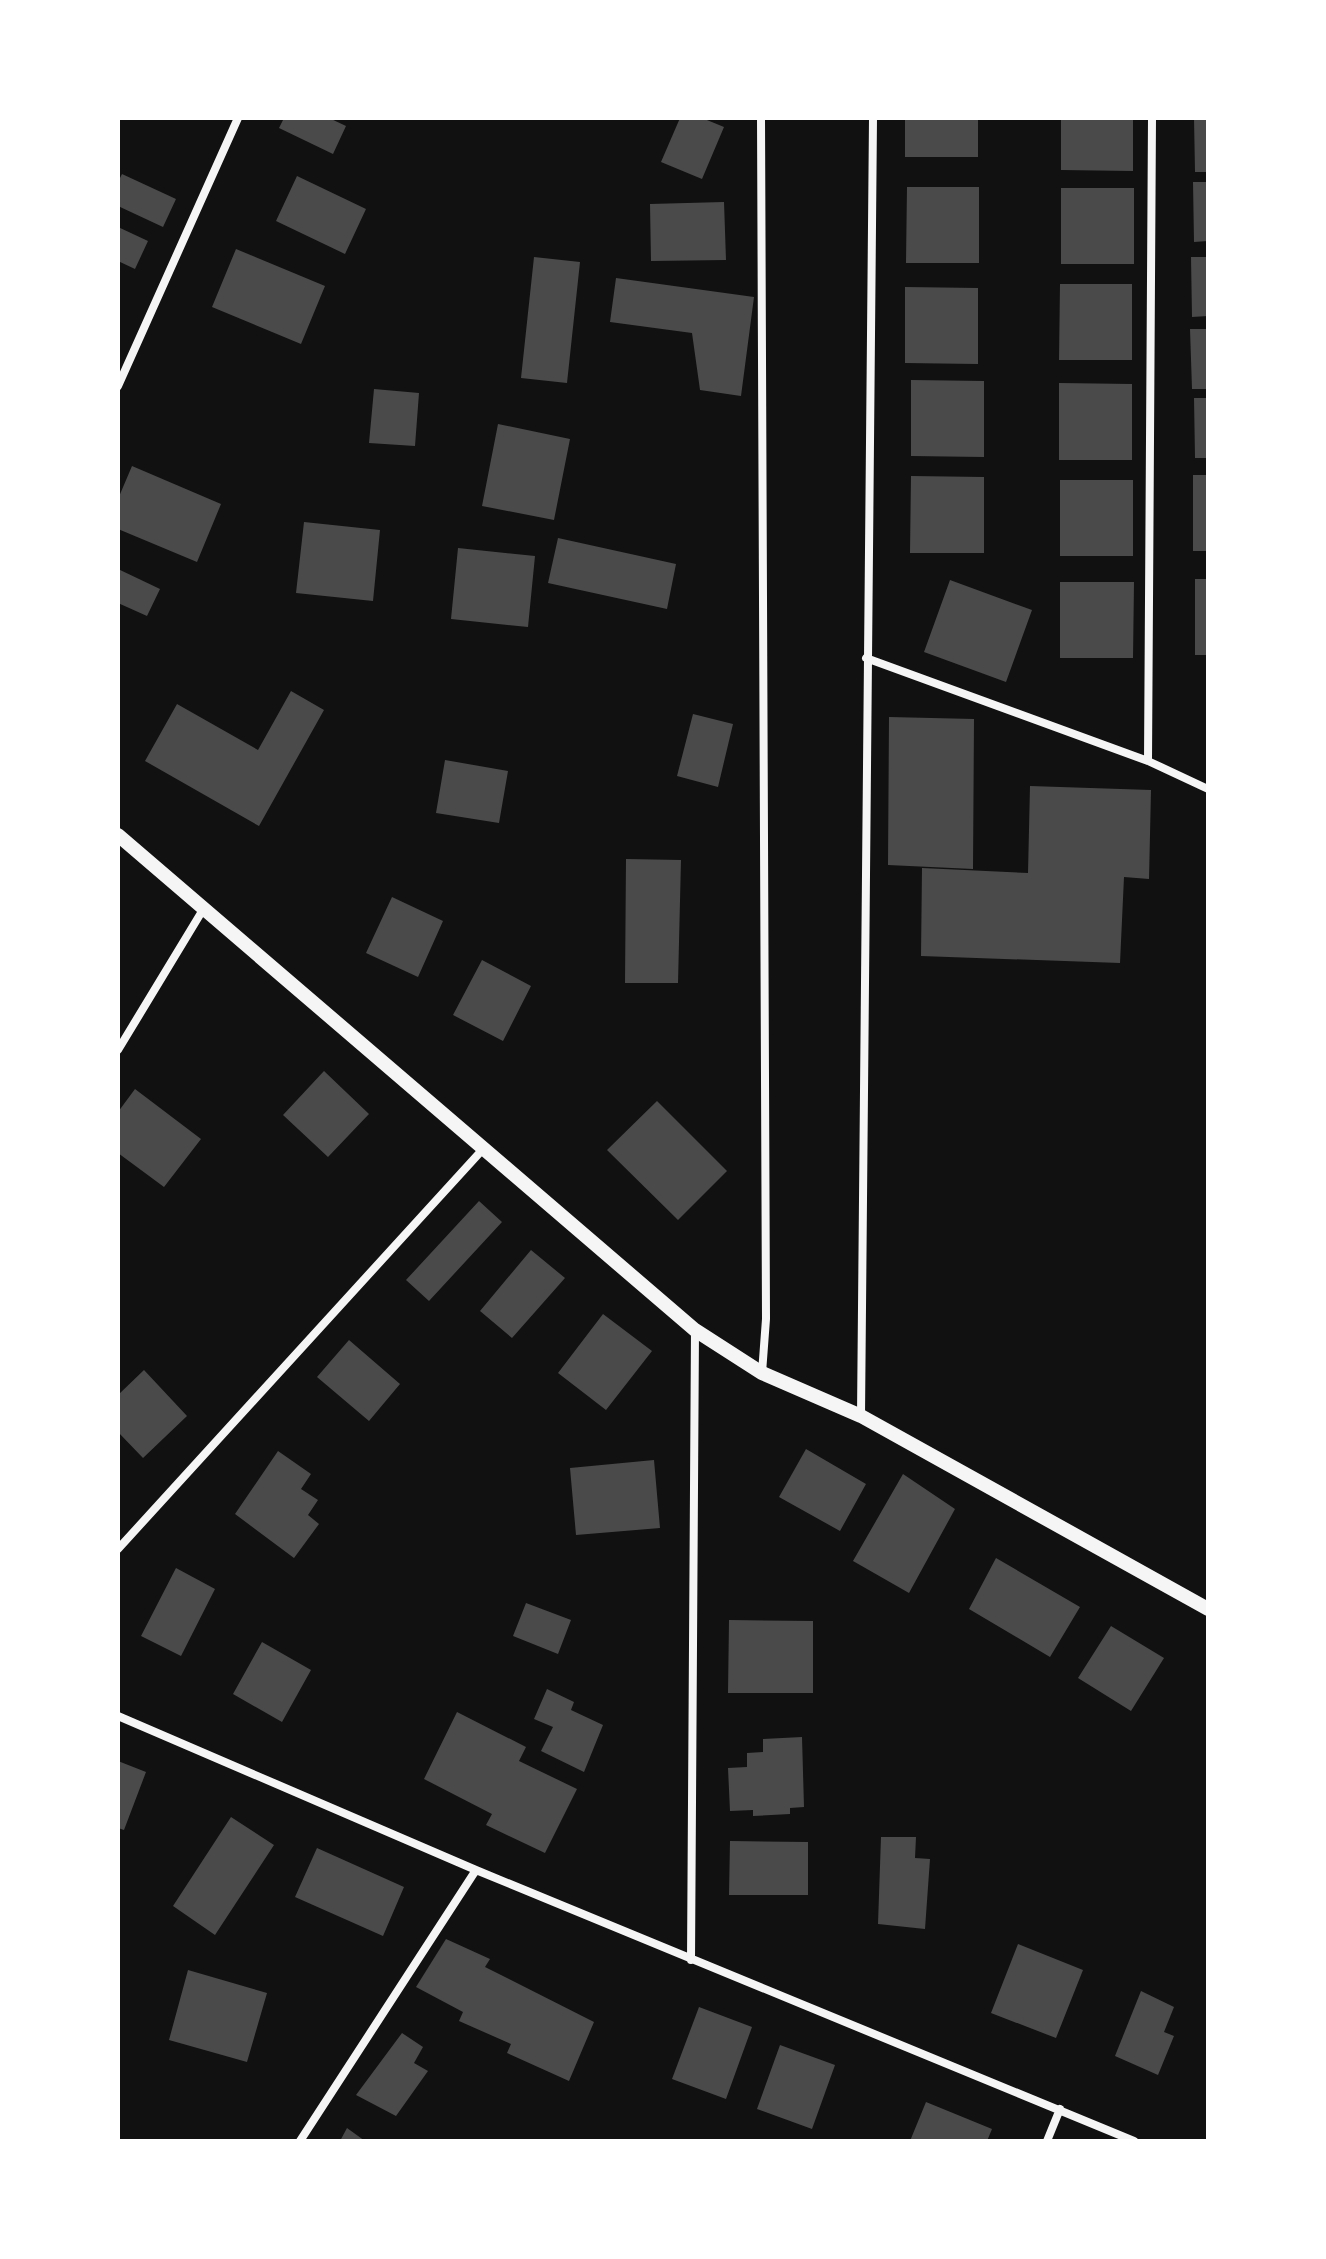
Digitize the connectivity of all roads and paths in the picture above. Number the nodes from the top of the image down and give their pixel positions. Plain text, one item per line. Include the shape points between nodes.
1 (238, 118) edge
2 (761, 118) edge
3 (873, 118) edge
4 (1152, 118) edge
5 (118, 386) edge
6 (866, 658) junction
7 (1148, 761) junction
8 (1208, 789) edge
9 (118, 835) edge
10 (204, 908) junction
11 (118, 1050) edge
12 (484, 1148) junction
13 (695, 1330) junction
14 (762, 1373) junction
15 (861, 1416) junction
16 (118, 1549) edge
17 (1208, 1609) edge
18 (118, 1716) edge
19 (476, 1870) junction
20 (691, 1960) junction
21 (1060, 2109) junction
22 (300, 2141) edge
23 (1047, 2141) edge
24 (1134, 2141) edge

1 - 5 street
2 - 14 street via 766,1303
3 - 6 street
4 - 7 street
6 - 7 street
6 - 15 street
7 - 8 street
9 - 10 street
10 - 11 street
10 - 12 street
12 - 13 street
12 - 16 street
13 - 14 street
13 - 20 street
14 - 15 street
15 - 17 street
18 - 19 street
19 - 20 street
19 - 22 street
20 - 21 street
21 - 23 street
21 - 24 street

